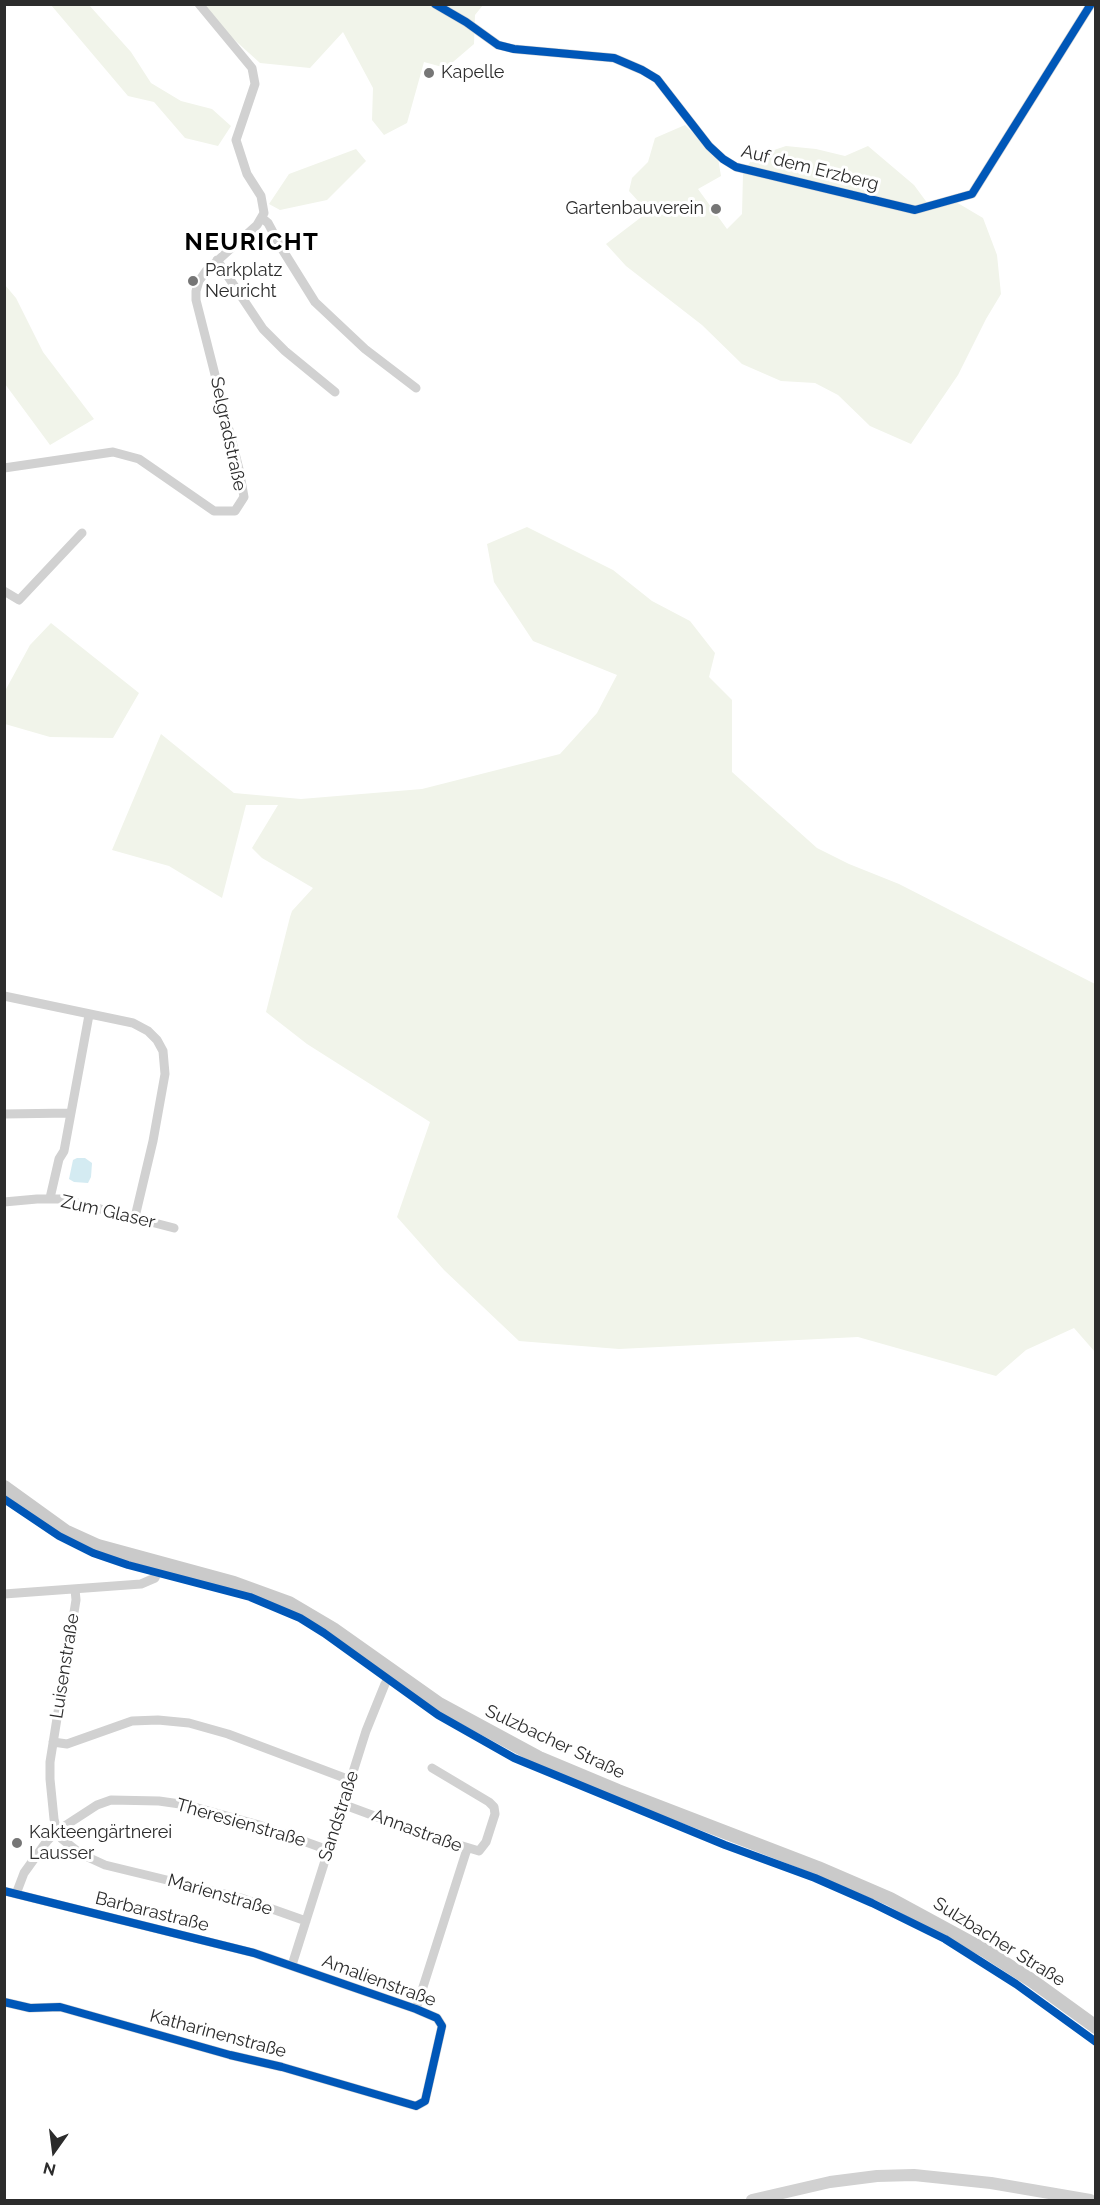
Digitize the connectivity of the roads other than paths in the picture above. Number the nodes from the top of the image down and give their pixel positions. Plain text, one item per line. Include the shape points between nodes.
1 (199, 4) edge
2 (435, 4) edge
3 (1091, 4) edge
4 (262, 218) junction
5 (217, 260) junction
6 (416, 388) dead end
7 (335, 392) dead end
8 (4, 468) edge
9 (82, 533) dead end
10 (4, 591) edge
11 (4, 996) edge
12 (89, 1015) junction
13 (71, 1113) junction
14 (4, 1114) edge
15 (50, 1198) junction
16 (4, 1202) edge
17 (135, 1217) junction
18 (174, 1228) dead end
19 (5, 1487) edge
20 (160, 1564) junction
21 (75, 1589) junction
22 (4, 1594) edge
23 (393, 1671) junction
24 (53, 1742) junction
25 (432, 1768) dead end
26 (350, 1780) junction
27 (342, 1804) junction
28 (57, 1831) junction
29 (467, 1849) junction
30 (328, 1850) junction
31 (4, 1891) edge
32 (16, 1894) junction
33 (306, 1921) junction
34 (292, 1965) junction
35 (4, 2002) edge
36 (416, 2010) junction
37 (1095, 2027) edge
38 (421, 2105) joint
39 (752, 2200) edge
40 (1090, 2200) edge

1 - 4 street via 252,68 255,84 236,140 247,174 261,196
2 - 3 street, Auf dem Erzberg via 498,45 614,58 642,70 663,86 709,146 736,167 915,210 972,194
4 - 5 street
4 - 6 street via 315,302 365,349
5 - 7 street via 263,328
5 - 8 street, Selgradstraße via 199,281 196,300 239,469 244,497 235,511 214,511 139,459 113,452
9 - 10 street via 19,600
11 - 12 street
12 - 13 street
12 - 17 street via 133,1023 157,1040 163,1051 165,1074
13 - 14 street
13 - 15 street
15 - 16 street, Zum Glaser
15 - 17 street, Zum Glaser
17 - 18 street, Zum Glaser
19 - 20 main road, Sulzbacher Straße via 65,1531 112,1551
20 - 21 street via 155,1578 148,1583
20 - 23 main road, Sulzbacher Straße via 234,1583 289,1603
21 - 22 street
21 - 24 street, Luisenstraße
23 - 26 street, Sandstraße
23 - 37 main road, Sulzbacher Straße via 449,1709 539,1758 890,1899 984,1950
24 - 26 street via 68,1744 132,1721 189,1723
24 - 28 street via 50,1779
25 - 29 street, Annastraße via 494,1808 483,1847 479,1851
26 - 27 street, Sandstraße
27 - 29 street, Annastraße
27 - 30 street, Sandstraße
28 - 30 street, Theresienstraße via 111,1800 159,1801 227,1816
28 - 32 street, Theresienstraße via 24,1873
28 - 33 street, Marienstraße via 81,1854 105,1865 229,1895
29 - 36 street
30 - 33 street, Sandstraße
31 - 32 street, Barbarastraße
32 - 34 street, Barbarastraße
33 - 34 street, Sandstraße
34 - 36 street, Amalienstraße
35 - 38 street, Katharinenstraße via 30,2008 60,2007
36 - 38 street, Amalienstraße via 437,2018 442,2026 428,2094
39 - 40 street via 830,2182 914,2175

